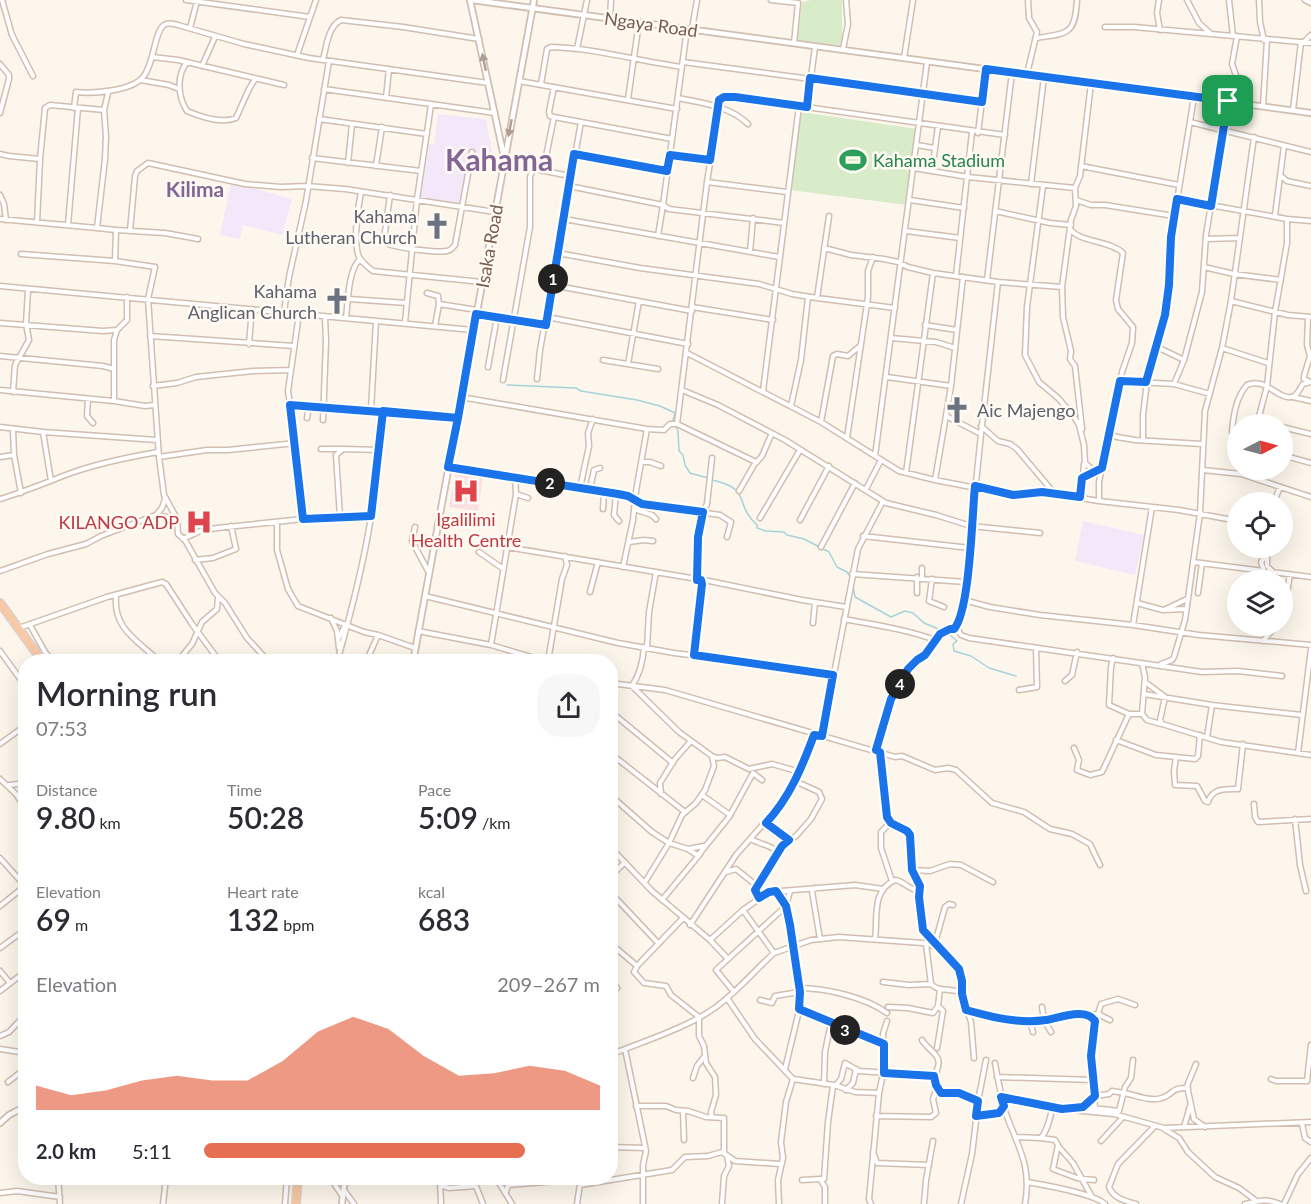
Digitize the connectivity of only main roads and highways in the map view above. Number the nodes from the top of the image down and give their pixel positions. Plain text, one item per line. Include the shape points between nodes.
1 (0, 603) edge
2 (37, 654) edge
3 (297, 1185) edge
4 (296, 1204) edge

1 - 2 highway
3 - 4 highway

